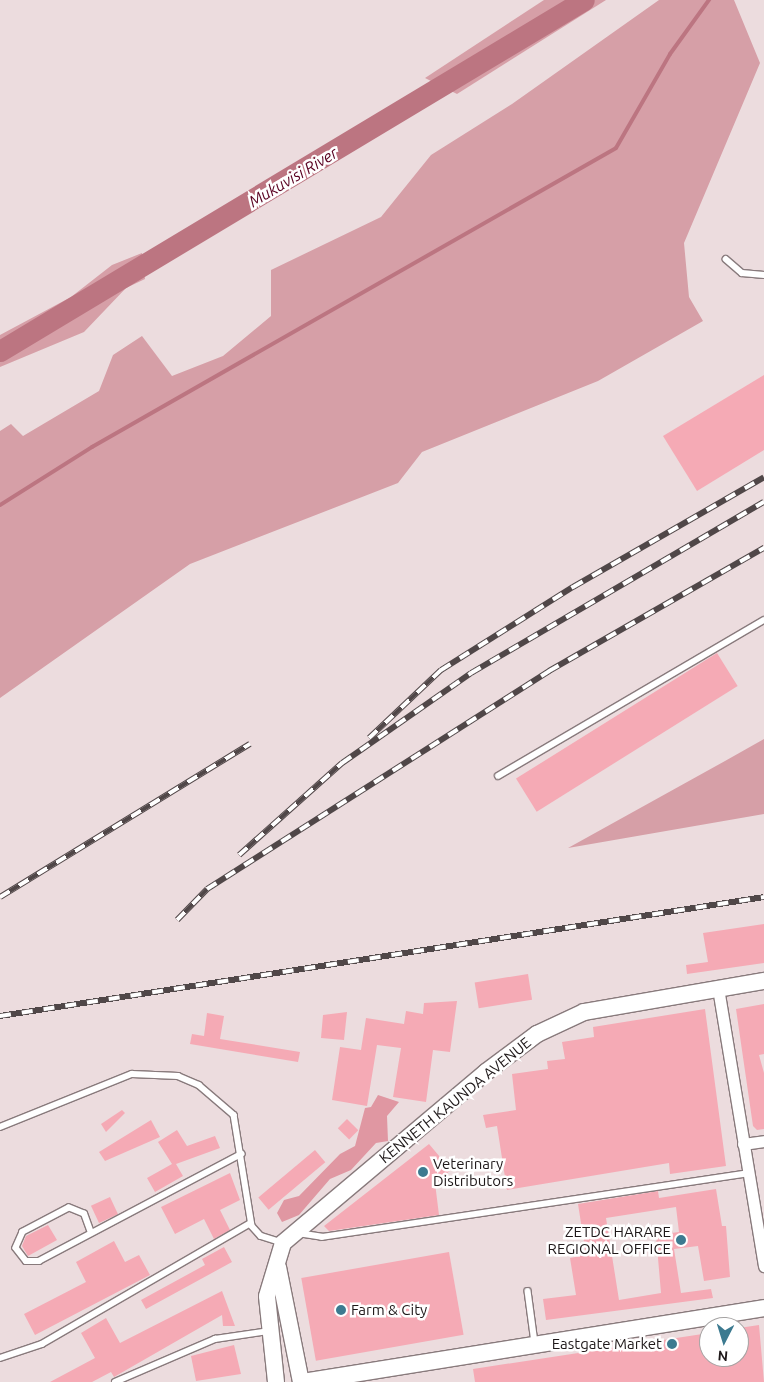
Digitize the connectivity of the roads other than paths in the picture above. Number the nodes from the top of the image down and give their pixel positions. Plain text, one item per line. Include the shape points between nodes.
1 (726, 259) dead end
2 (764, 275) edge
3 (764, 620) edge
4 (498, 776) dead end
5 (764, 982) edge
6 (718, 988) junction
7 (0, 1127) edge
8 (764, 1141) edge
9 (743, 1144) junction
10 (241, 1154) junction
11 (748, 1173) junction
12 (251, 1223) junction
13 (295, 1232) junction
14 (91, 1233) junction
15 (283, 1243) junction
16 (764, 1266) edge
17 (278, 1267) junction
18 (528, 1291) dead end
19 (764, 1308) edge
20 (269, 1331) junction
21 (535, 1345) junction
22 (0, 1358) edge
23 (115, 1382) edge
24 (276, 1382) edge
25 (302, 1382) edge

1 - 2 lane via 742,273
3 - 4 lane
5 - 6 main road, KENNETH KAUNDA AVENUE
6 - 9 street
6 - 13 main road, KENNETH KAUNDA AVENUE via 610,1006 545,1030 486,1072
7 - 10 lane via 132,1074 154,1072 199,1085 228,1106 237,1122
8 - 9 street
9 - 11 street
10 - 12 lane
10 - 14 lane
11 - 13 lane via 322,1237
11 - 16 street
12 - 15 lane via 261,1236
12 - 22 lane via 42,1344
13 - 15 main road, KENNETH KAUNDA AVENUE
14 - 14 lane via 32,1262 20,1257 16,1248 23,1232 69,1208 84,1214
15 - 17 main road
17 - 20 main road via 267,1296
17 - 25 main road
18 - 21 lane
19 - 21 main road
20 - 23 lane via 215,1339
20 - 24 main road
21 - 25 main road

